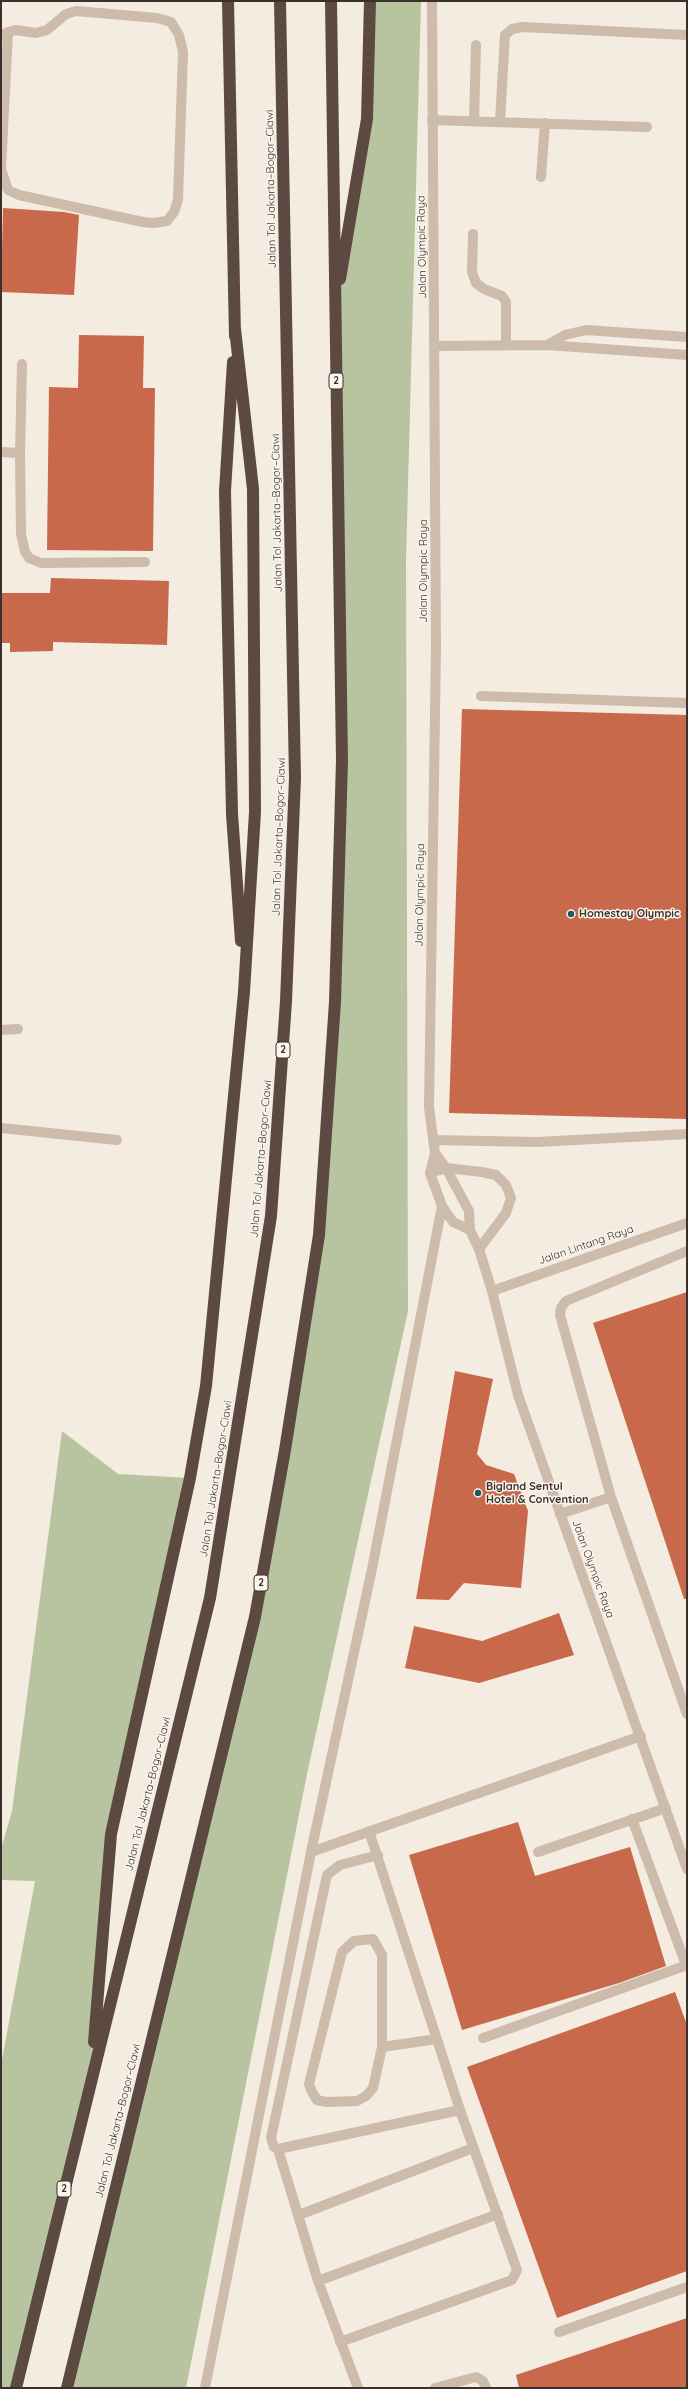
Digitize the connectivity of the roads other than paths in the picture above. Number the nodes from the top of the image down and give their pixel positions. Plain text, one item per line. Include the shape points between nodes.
1 (228, 1) edge
2 (280, 1) edge
3 (330, 1) edge
4 (370, 1) edge
5 (432, 1) edge
6 (4, 34) edge
7 (687, 35) edge
8 (476, 45) dead end
9 (432, 120) junction
10 (474, 121) junction
11 (500, 121) junction
12 (545, 123) junction
13 (647, 127) dead end
14 (1, 168) edge
15 (540, 177) dead end
16 (473, 234) dead end
17 (335, 309) junction
18 (235, 329) junction
19 (687, 337) edge
20 (506, 344) junction
21 (546, 345) junction
22 (436, 346) junction
23 (687, 355) edge
24 (22, 364) dead end
25 (1, 452) edge
26 (20, 453) junction
27 (145, 562) dead end
28 (481, 696) dead end
29 (687, 703) edge
30 (244, 992) junction
31 (18, 1029) dead end
32 (1, 1030) edge
33 (1, 1128) edge
34 (687, 1134) edge
35 (117, 1140) dead end
36 (433, 1140) junction
37 (435, 1153) junction
38 (446, 1168) junction
39 (430, 1173) junction
40 (442, 1206) junction
41 (687, 1223) edge
42 (470, 1230) junction
43 (479, 1249) junction
44 (687, 1251) edge
45 (492, 1291) junction
46 (611, 1497) junction
47 (560, 1514) junction
48 (687, 1714) edge
49 (641, 1736) junction
50 (666, 1808) junction
51 (632, 1819) junction
52 (369, 1831) junction
53 (311, 1852) junction
54 (538, 1852) dead end
55 (378, 1855) junction
56 (687, 1869) edge
57 (686, 1965) edge
58 (483, 2038) dead end
59 (437, 2039) junction
60 (382, 2047) junction
61 (91, 2079) junction
62 (460, 2110) junction
63 (473, 2148) junction
64 (278, 2149) junction
65 (498, 2214) junction
66 (299, 2215) junction
67 (318, 2281) junction
68 (687, 2287) edge
69 (559, 2332) dead end
70 (340, 2342) junction
71 (16, 2388) edge
72 (67, 2388) edge
73 (205, 2388) edge
74 (358, 2388) edge
75 (435, 2388) edge
76 (486, 2388) edge

1 - 18 highway
2 - 61 highway, Jalan Tol Jakarta–Bogor–Ciawi / 2 via 294,778 286,1001 271,1216 210,1598
3 - 17 highway, Jalan Tol Jakarta–Bogor–Ciawi / 2
4 - 17 highway via 367,119
5 - 9 street, Jalan Olympic Raya
6 - 14 street
6 - 14 street via 16,30 36,33 47,30 66,14 76,11 157,18 171,22 179,35 183,52 178,200 174,212 167,221 143,222 19,195 8,190
7 - 11 street via 522,27 512,29 505,35
8 - 10 street
9 - 10 street
9 - 22 street, Jalan Olympic Raya
10 - 11 street
11 - 12 street
12 - 13 street
12 - 15 street
16 - 20 street via 472,272 476,283 484,290 502,296 506,302
17 - 72 highway, Jalan Tol Jakarta–Bogor–Ciawi / 2 via 342,761 334,1002 319,1234 285,1450 255,1617
18 - 30 highway via 225,499 232,814
18 - 30 highway via 253,489 255,812
19 - 21 street via 586,330 570,333
20 - 21 street
20 - 22 street
21 - 23 street
22 - 36 street, Jalan Olympic Raya via 436,648 429,1107
24 - 26 street
25 - 26 street
26 - 27 street via 21,534 25,552 30,558 41,563
28 - 29 street
30 - 61 highway via 206,1386 190,1478 111,1834
31 - 32 street
33 - 35 street
34 - 36 street via 537,1142
36 - 37 street, Jalan Olympic Raya
37 - 38 street, Jalan Olympic Raya
37 - 39 street
38 - 39 street
38 - 42 street, Jalan Olympic Raya via 469,1211
38 - 43 street via 496,1175 506,1185 511,1198 506,1213
39 - 40 street
40 - 42 street via 453,1222
40 - 53 street via 372,1569
41 - 45 street, Jalan Lintang Raya
42 - 43 street, Jalan Olympic Raya
43 - 45 street, Jalan Olympic Raya
44 - 46 street via 566,1301 561,1308 560,1315
45 - 47 street, Jalan Olympic Raya via 518,1395
46 - 47 street
46 - 48 street
47 - 49 street, Jalan Olympic Raya
49 - 50 street, Jalan Olympic Raya
49 - 52 street
50 - 51 street
50 - 56 street, Jalan Olympic Raya
51 - 54 street
51 - 57 street
52 - 53 street
52 - 55 street
53 - 73 street
55 - 59 street
55 - 64 street via 340,1865 327,1876 272,2128 271,2138 274,2147
57 - 58 street
59 - 60 street
59 - 62 street
60 - 60 street via 373,2088 366,2096 357,2101 317,2100 309,2084 342,1952 354,1941 373,1940 382,1955
61 - 71 highway, Jalan Tol Jakarta–Bogor–Ciawi / 2
62 - 63 street
62 - 64 street
63 - 65 street
63 - 66 street
64 - 66 street
65 - 67 street
65 - 70 street via 517,2270 512,2280
66 - 67 street
67 - 70 street
68 - 69 street
70 - 74 street
75 - 76 street via 476,2377 483,2381

